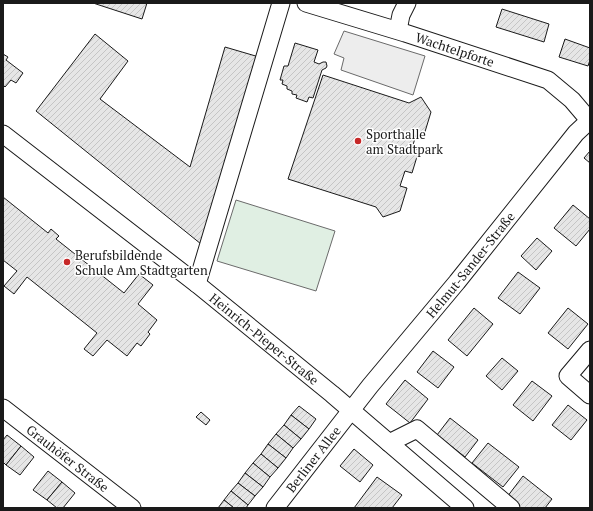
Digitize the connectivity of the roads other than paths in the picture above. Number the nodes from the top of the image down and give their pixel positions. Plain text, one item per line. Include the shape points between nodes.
1 (281, 3) edge
2 (306, 3) edge
3 (407, 3) edge
4 (398, 30) junction
5 (589, 120) edge
6 (3, 134) edge
7 (197, 284) junction
8 (590, 350) edge
9 (590, 395) edge
10 (3, 408) edge
11 (351, 410) junction
12 (389, 443) junction
13 (132, 508) edge
14 (275, 508) edge
15 (465, 508) edge
16 (511, 508) edge

1 - 7 street
2 - 4 street, Wachtelpforte
3 - 4 street
4 - 5 street, Wachtelpforte via 548,80 572,100
5 - 11 street, Helmut-Sander-Straße
6 - 7 street, Heinrich-Pieper-Straße
7 - 11 street, Heinrich-Pieper-Straße
8 - 9 street via 568,376
10 - 13 street, Grauhöfer Straße
11 - 12 street, Heinrich-Pieper-Straße
11 - 14 street, Berliner Allee
12 - 15 street, Heinrich-Pieper-Straße
12 - 16 street via 417,429

